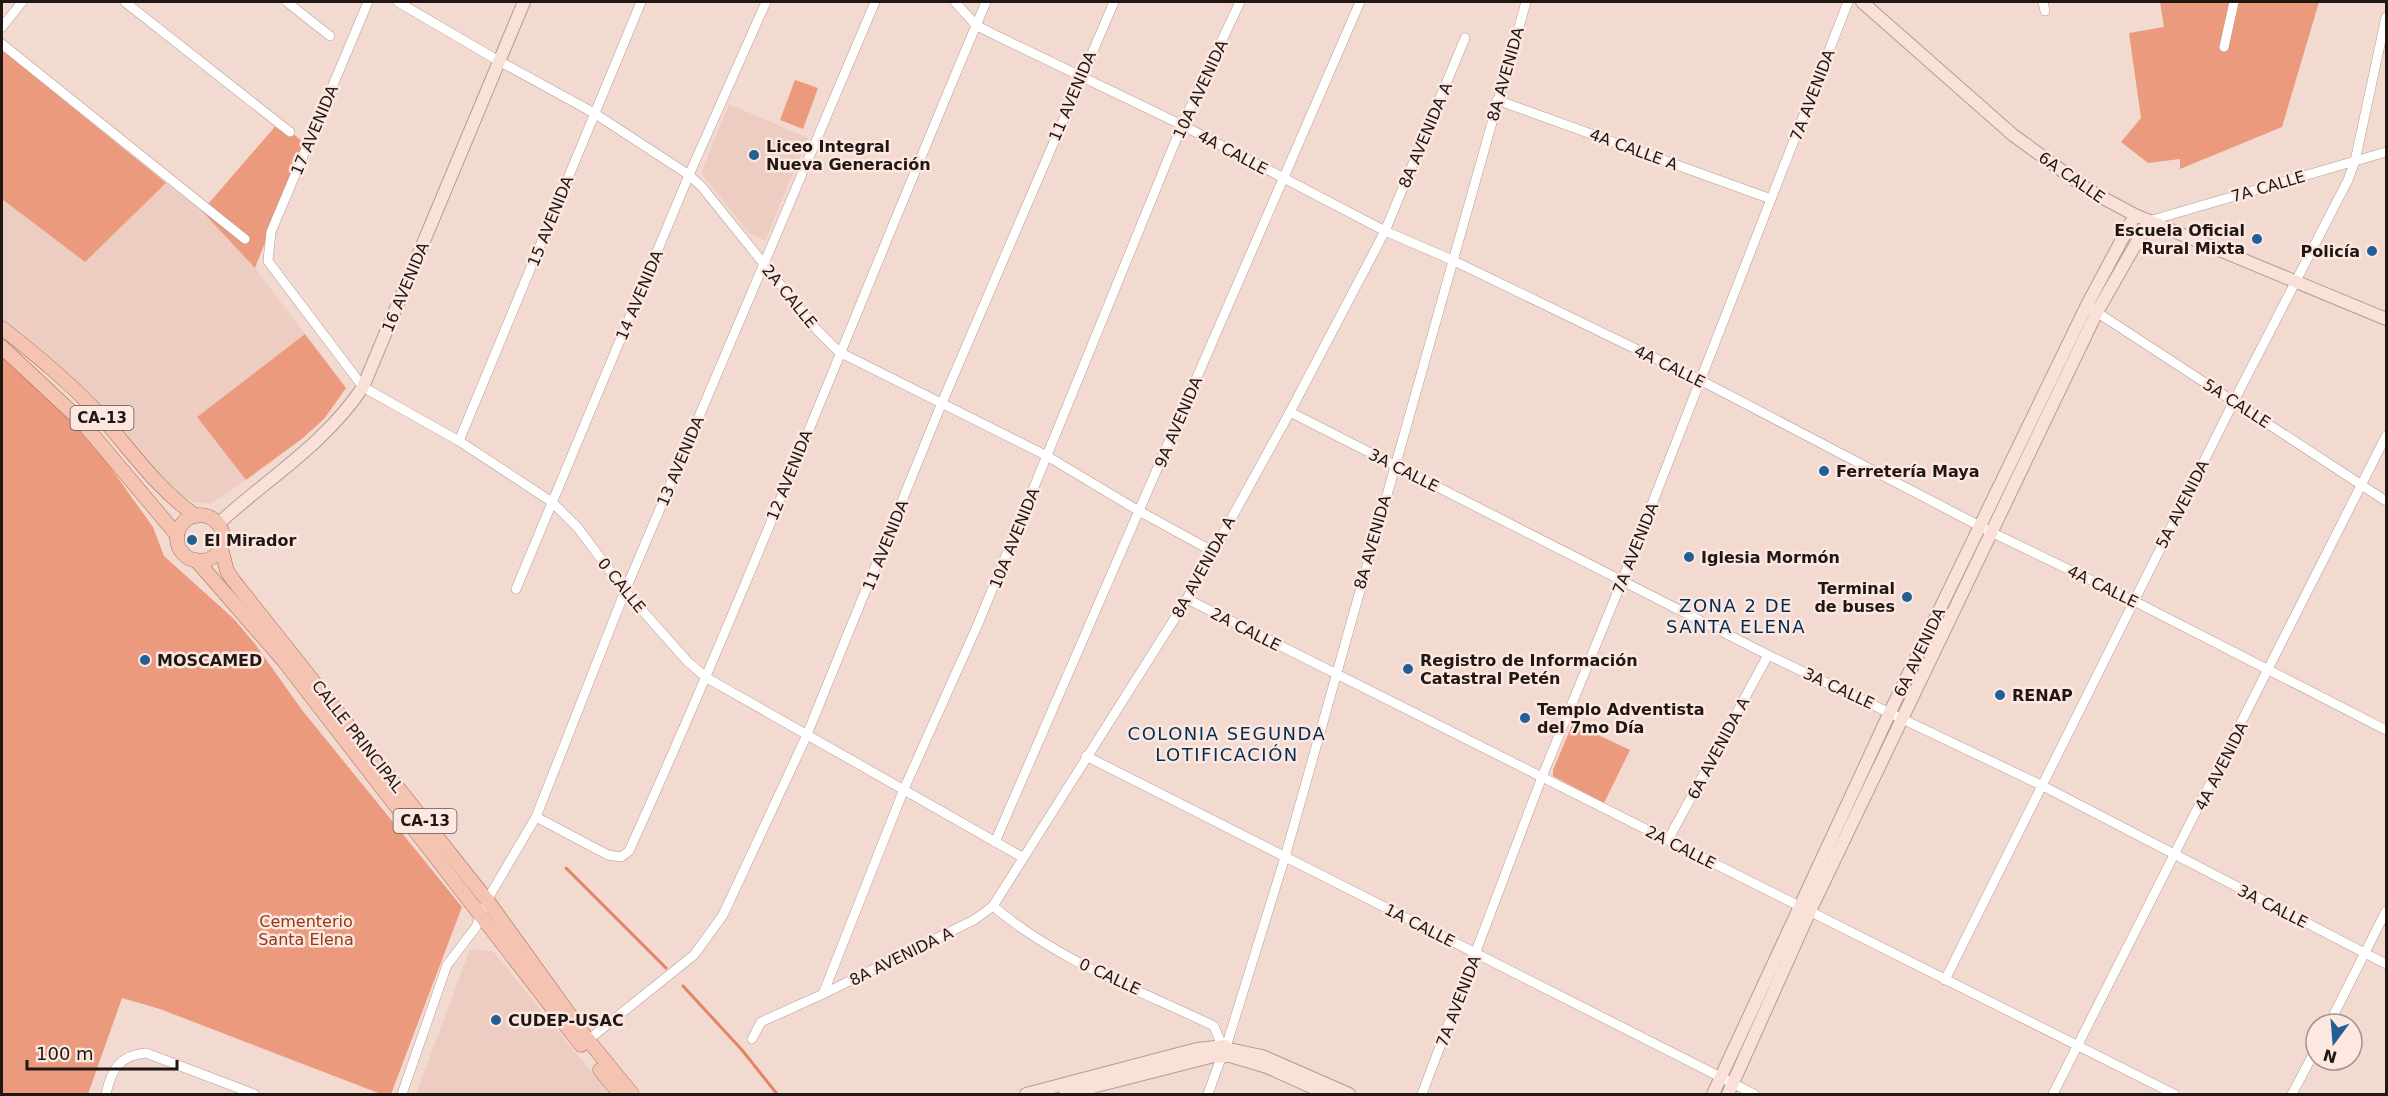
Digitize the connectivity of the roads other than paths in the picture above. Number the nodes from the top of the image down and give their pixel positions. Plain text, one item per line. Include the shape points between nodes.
1 (22, 2) edge
2 (125, 2) edge
3 (287, 2) edge
4 (368, 2) edge
5 (398, 2) edge
6 (524, 2) edge
7 (641, 2) edge
8 (766, 2) edge
9 (875, 2) edge
10 (955, 2) edge
11 (986, 2) edge
12 (1114, 2) edge
13 (1240, 2) edge
14 (1360, 2) edge
15 (1526, 2) edge
16 (1848, 2) edge
17 (1863, 2) edge
18 (2234, 2) edge
19 (2386, 17) edge
20 (976, 25) junction
21 (2, 27) edge
22 (330, 36) dead end
23 (1465, 38) dead end
24 (2, 44) edge
25 (2224, 47) dead end
26 (499, 61) junction
27 (1080, 76) junction
28 (1497, 100) junction
29 (594, 113) junction
30 (1182, 125) junction
31 (290, 132) dead end
32 (2386, 152) edge
33 (2355, 161) junction
34 (689, 175) junction
35 (1283, 179) junction
36 (1771, 199) junction
37 (2135, 215) junction
38 (2149, 220) junction
39 (1384, 231) junction
40 (245, 239) dead end
41 (1452, 260) junction
42 (268, 261) joint
43 (762, 263) junction
44 (2295, 281) junction
45 (2092, 308) junction
46 (2386, 319) edge
47 (2, 328) edge
48 (2, 347) edge
49 (839, 352) junction
50 (1700, 380) junction
51 (363, 387) junction
52 (2234, 401) junction
53 (941, 405) junction
54 (1290, 412) junction
55 (2386, 436) edge
56 (459, 441) junction
57 (1047, 456) junction
58 (1394, 465) junction
59 (2362, 486) junction
60 (2386, 501) edge
61 (552, 502) junction
62 (1139, 512) junction
63 (196, 516) junction
64 (218, 524) junction
65 (1986, 529) junction
66 (177, 535) junction
67 (221, 548) junction
68 (1212, 551) junction
69 (196, 560) junction
70 (1622, 580) junction
71 (516, 589) dead end
72 (625, 591) junction
73 (1187, 599) junction
74 (2134, 601) junction
75 (1768, 655) junction
76 (2270, 671) junction
77 (1335, 673) junction
78 (707, 678) junction
79 (1890, 712) junction
80 (1902, 718) junction
81 (2386, 730) edge
82 (806, 737) junction
83 (1086, 756) junction
84 (1542, 777) junction
85 (2043, 786) junction
86 (904, 789) junction
87 (536, 817) junction
88 (1668, 840) junction
89 (995, 842) junction
90 (2175, 856) junction
91 (1022, 857) junction
92 (1285, 857) junction
93 (487, 900) junction
94 (993, 906) junction
95 (1804, 908) junction
96 (2386, 911) edge
97 (480, 917) junction
98 (2365, 953) junction
99 (1477, 954) junction
100 (2386, 964) edge
101 (1945, 980) junction
102 (823, 994) junction
103 (2335, 1012) edge
104 (752, 1039) dead end
105 (588, 1040) junction
106 (2079, 1046) junction
107 (1223, 1051) junction
108 (2304, 1072) edge
109 (1721, 1078) junction
110 (1731, 1089) edge
111 (106, 1095) edge
112 (254, 1095) edge
113 (402, 1095) edge
114 (620, 1095) edge
115 (632, 1095) edge
116 (1026, 1095) edge
117 (1065, 1095) edge
118 (1208, 1095) edge
119 (1327, 1095) edge
120 (1348, 1095) edge
121 (1422, 1095) edge
122 (1713, 1095) edge
123 (1754, 1095) edge
124 (2054, 1095) edge
125 (2174, 1095) edge
126 (2292, 1095) edge

1 - 21 street
2 - 31 street
3 - 22 street
4 - 42 street, 17 AVENIDA via 272,232
5 - 26 street, 2A CALLE
6 - 26 street, 16 AVENIDA
7 - 29 street, 15 AVENIDA
8 - 34 street, 14 AVENIDA
9 - 43 street, 13 AVENIDA via 800,183
10 - 20 street, 4A CALLE
11 - 20 street, 12 AVENIDA
12 - 27 street, 11 AVENIDA
13 - 30 street, 10A AVENIDA
14 - 35 street, 9A AVENIDA
15 - 28 street, 8A AVENIDA
16 - 36 street, 7A AVENIDA
17 - 37 street, 6A CALLE via 2013,135 2090,191
18 - 25 street
19 - 33 street, 5A AVENIDA
20 - 27 street, 4A CALLE
20 - 49 street, 12 AVENIDA
23 - 39 street, 8A AVENIDA A
24 - 40 street
26 - 29 street, 2A CALLE
26 - 51 street, 16 AVENIDA
27 - 30 street, 4A CALLE
27 - 53 street, 11 AVENIDA
28 - 36 street, 4A CALLE A
28 - 41 street, 8A AVENIDA
29 - 34 street, 2A CALLE
29 - 56 street, 15 AVENIDA
30 - 35 street, 4A CALLE
30 - 57 street, 10A AVENIDA
32 - 33 street, 7A CALLE
33 - 38 street, 7A CALLE
33 - 44 street, 5A AVENIDA
34 - 43 street, 2A CALLE
34 - 61 street, 14 AVENIDA
35 - 39 street, 4A CALLE
35 - 62 street, 9A AVENIDA
36 - 50 street, 7A AVENIDA
37 - 38 street, 6A CALLE
37 - 45 street, 6A AVENIDA
38 - 44 street, 6A CALLE
38 - 45 street, 6A AVENIDA
39 - 41 street, 4A CALLE
39 - 54 street, 8A AVENIDA A
41 - 50 street, 4A CALLE
41 - 58 street, 8A AVENIDA
42 - 51 street, 0 CALLE
43 - 49 street, 2A CALLE
43 - 72 street, 13 AVENIDA
44 - 46 street, 6A CALLE
44 - 52 street, 5A AVENIDA
45 - 52 street, 5A CALLE
45 - 65 street, 6A AVENIDA
47 - 63 main road, CA-13 via 76,389 172,499
48 - 66 main road, CA-13 via 81,421
49 - 53 street, 2A CALLE
49 - 78 street, 12 AVENIDA
50 - 65 street, 4A CALLE
50 - 70 street, 7A AVENIDA
51 - 56 street, 0 CALLE
51 - 64 street, 16 AVENIDA via 344,415 318,442
52 - 59 street, 5A CALLE
52 - 74 street, 5A AVENIDA
53 - 57 street, 2A CALLE
53 - 82 street, 11 AVENIDA
54 - 58 street, 3A CALLE
54 - 68 street, 8A AVENIDA A
55 - 59 street, 4A AVENIDA
56 - 61 street, 0 CALLE
57 - 62 street, 2A CALLE
57 - 86 street, 10A AVENIDA
58 - 70 street, 3A CALLE
58 - 77 street, 8A AVENIDA
59 - 60 street, 5A CALLE
59 - 76 street, 4A AVENIDA
61 - 71 street, 14 AVENIDA
61 - 72 street, 0 CALLE via 578,528
62 - 68 street, 2A CALLE
62 - 89 street, 9A AVENIDA
63 - 64 main road, CA-13 via 208,517
63 - 66 main road via 183,522
64 - 67 main road, CA-13 via 223,536
65 - 74 street, 4A CALLE
65 - 79 street, 6A AVENIDA
65 - 80 street, 6A AVENIDA
66 - 69 main road, CA-13 via 182,551
67 - 69 main road via 211,558
67 - 93 main road, CALLE PRINCIPAL / CA-13 via 233,580
68 - 73 street, 8A AVENIDA A
69 - 97 main road, CALLE PRINCIPAL / CA-13 via 283,660
70 - 75 street, 3A CALLE
70 - 84 street, 7A AVENIDA
72 - 78 street, 0 CALLE
72 - 87 street, 13 AVENIDA
73 - 77 street, 2A CALLE
73 - 83 street, 8A AVENIDA A
74 - 76 street, 4A CALLE
74 - 85 street, 5A AVENIDA
75 - 79 street, 3A CALLE
75 - 88 street, 6A AVENIDA A
76 - 81 street, 4A CALLE
76 - 90 street, 4A AVENIDA
77 - 84 street, 2A CALLE
77 - 92 street, 8A AVENIDA
78 - 82 street, 0 CALLE
78 - 87 street, 12 AVENIDA via 629,851 621,857 608,855
79 - 80 street, 3A CALLE
79 - 95 street, 6A AVENIDA
80 - 85 street, 3A CALLE
80 - 95 street, 6A AVENIDA
82 - 86 street, 0 CALLE
82 - 105 street, 11 AVENIDA via 723,915 694,955
83 - 91 street, 8A AVENIDA A
83 - 92 street, 1A CALLE
84 - 88 street, 2A CALLE
84 - 99 street, 7A AVENIDA
85 - 90 street, 3A CALLE
85 - 101 street, 5A AVENIDA
86 - 89 street, 0 CALLE
86 - 102 street, 10A AVENIDA
87 - 93 street, 13 AVENIDA
88 - 95 street, 2A CALLE
89 - 91 street, 0 CALLE
90 - 98 street, 3A CALLE
90 - 106 street, 4A AVENIDA
91 - 94 street, 8A AVENIDA A
92 - 99 street, 1A CALLE
92 - 107 street, 8A AVENIDA
93 - 97 street, 13 AVENIDA
93 - 105 main road, CALLE PRINCIPAL / CA-13
94 - 102 street, 8A AVENIDA A via 974,920
94 - 107 street, 0 CALLE via 1014,925 1065,955 1214,1026
95 - 101 street, 2A CALLE
95 - 109 street, 6A AVENIDA
95 - 110 street, 6A AVENIDA
96 - 98 street
97 - 113 street, 13 AVENIDA via 447,965
97 - 114 main road, CALLE PRINCIPAL / CA-13
98 - 100 street, 3A CALLE
98 - 103 street
99 - 109 street, 1A CALLE
99 - 121 street, 7A AVENIDA
101 - 106 street, 2A CALLE
102 - 104 street via 761,1022
105 - 115 main road, CALLE PRINCIPAL / CA-13
106 - 124 street, 4A AVENIDA
106 - 125 street, 2A CALLE
107 - 116 street via 1197,1049
107 - 117 street
107 - 118 street, 8A AVENIDA
107 - 119 street
107 - 120 street via 1262,1056
108 - 126 street
109 - 110 street, 1A CALLE
109 - 122 street, 6A AVENIDA
110 - 123 street, 1A CALLE
111 - 112 street via 122,1059 146,1053

